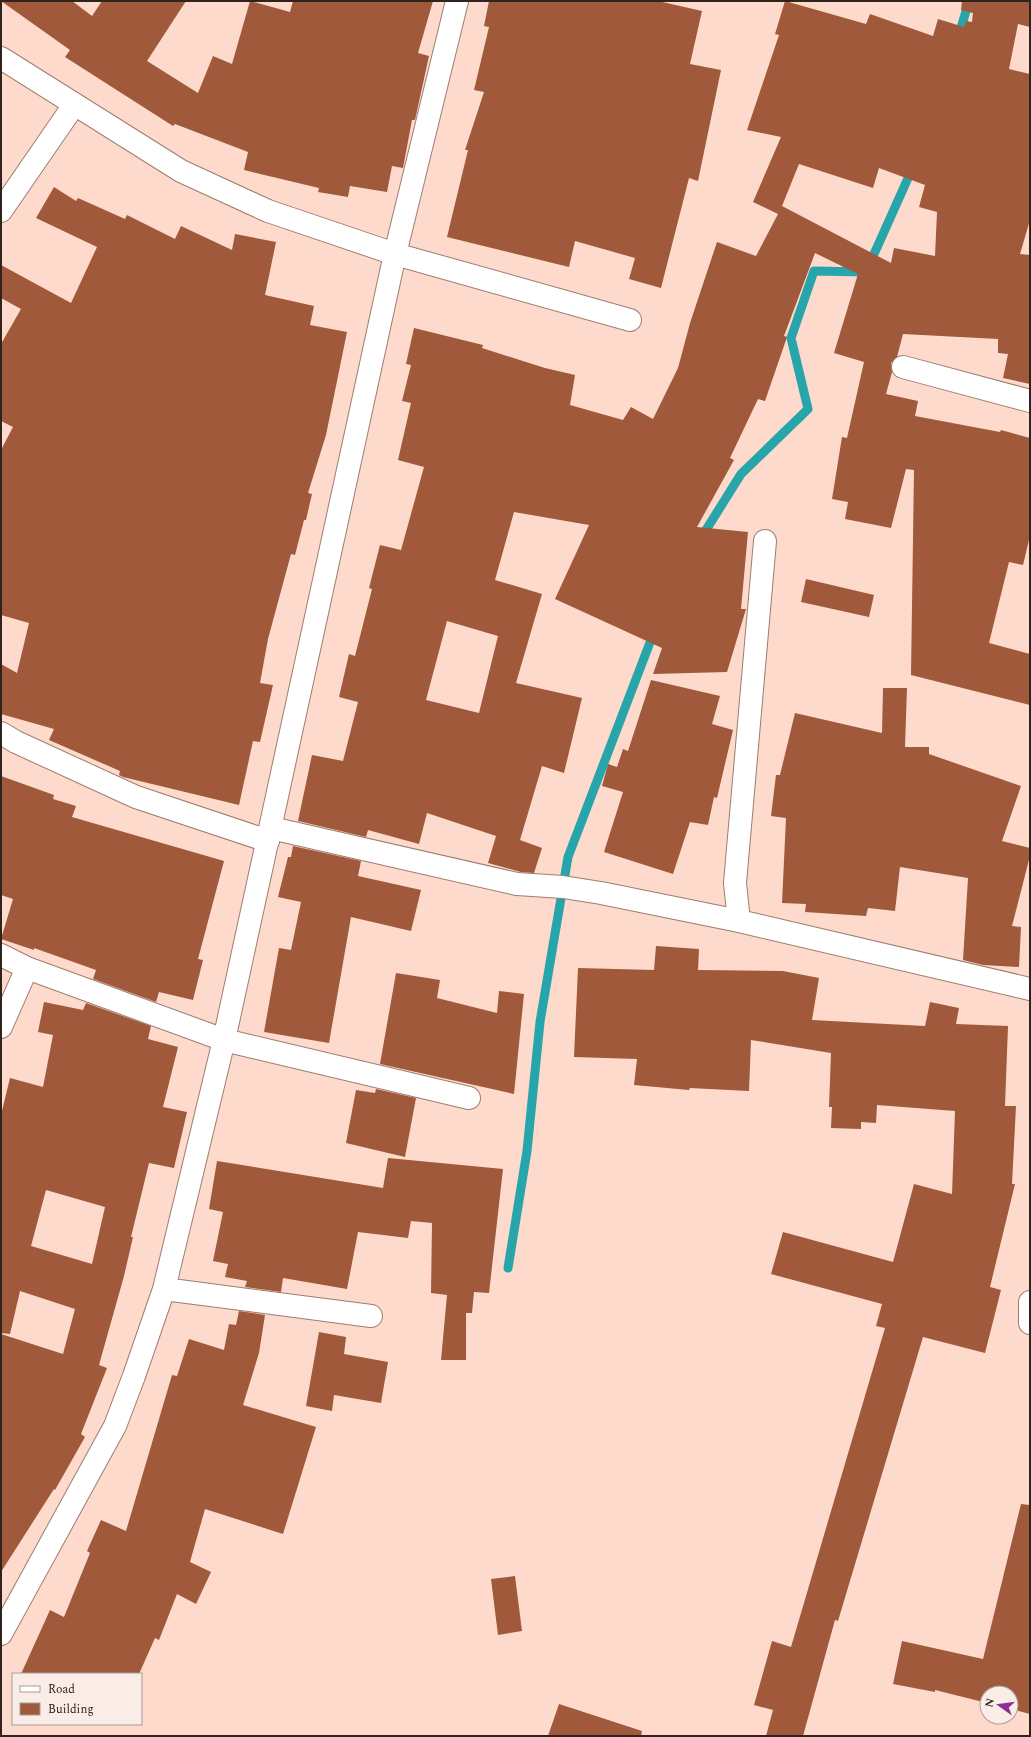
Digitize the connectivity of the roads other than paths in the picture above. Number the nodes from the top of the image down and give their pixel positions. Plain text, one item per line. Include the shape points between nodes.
1 (457, 1) edge
2 (1, 58) edge
3 (74, 105) junction
4 (1, 211) edge
5 (395, 254) junction
6 (630, 320) dead end
7 (903, 368) dead end
8 (1030, 401) edge
9 (764, 541) dead end
10 (1, 733) edge
11 (270, 834) junction
12 (739, 921) junction
13 (1, 955) edge
14 (27, 968) junction
15 (1030, 989) edge
16 (1, 1027) edge
17 (224, 1040) junction
18 (469, 1098) dead end
19 (164, 1289) junction
20 (1030, 1302) edge
21 (371, 1316) dead end
22 (1030, 1323) edge
23 (1, 1634) edge

1 - 5 street
2 - 3 street
3 - 4 street
3 - 5 street via 188,174 268,211
5 - 6 street
5 - 11 street
7 - 8 street
9 - 12 street via 736,883
10 - 11 street via 136,797
11 - 12 street via 507,882 601,892
11 - 17 street
12 - 15 street
13 - 14 street
14 - 16 street
14 - 17 street
17 - 18 street
17 - 19 street
19 - 21 street
19 - 23 street via 115,1426
20 - 22 street

